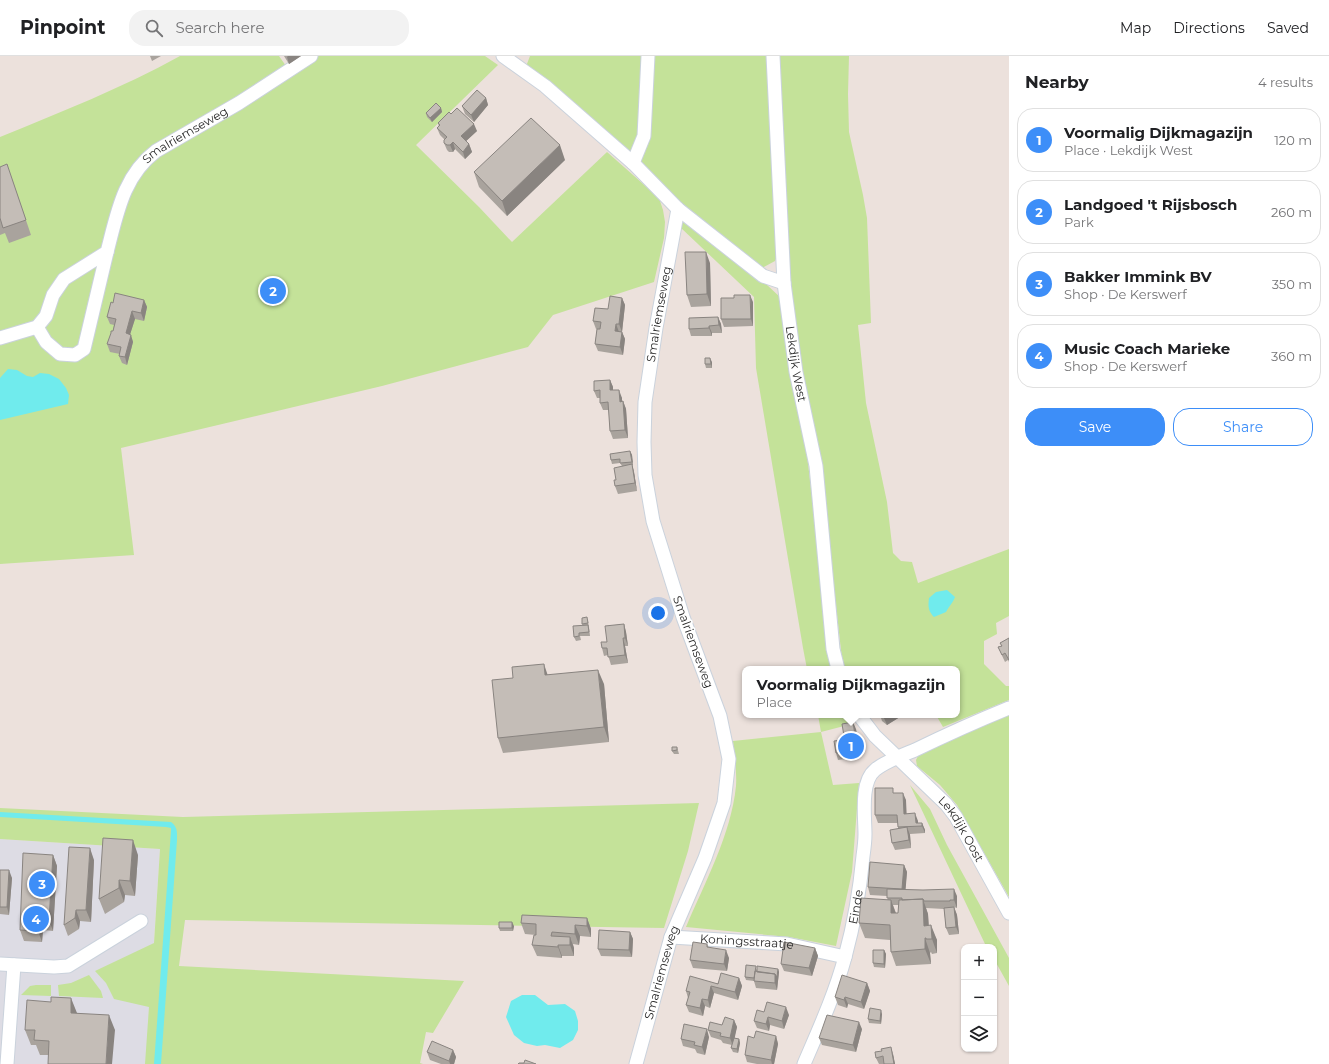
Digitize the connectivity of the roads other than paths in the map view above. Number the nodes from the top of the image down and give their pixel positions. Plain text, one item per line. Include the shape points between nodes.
1 (311, 56) edge
2 (503, 56) edge
3 (648, 56) edge
4 (773, 56) edge
5 (633, 163) junction
6 (678, 209) junction
7 (107, 252) junction
8 (80, 270) junction
9 (784, 283) junction
10 (99, 286) junction
11 (37, 327) junction
12 (0, 338) edge
13 (837, 666) edge
14 (1009, 708) edge
15 (861, 718) edge
16 (897, 758) junction
17 (1009, 913) edge
18 (142, 921) dead end
19 (671, 937) junction
20 (845, 957) junction
21 (0, 964) edge
22 (14, 965) junction
23 (8, 1064) edge
24 (636, 1064) edge
25 (804, 1064) edge

1 - 7 street, Smalriemseweg via 146,159 128,183
2 - 5 street via 545,86
3 - 5 street via 644,136
4 - 9 street, Lekdijk West
5 - 6 street
6 - 9 street via 763,276
6 - 19 street, Smalriemseweg via 645,402 645,476 653,521 683,617 720,716 728,759 724,803 705,858
7 - 8 street
7 - 10 street, Smalriemseweg
8 - 10 street via 94,279
8 - 11 street via 64,279 53,295 46,316
9 - 13 street, Lekdijk West via 796,372 816,466 833,648
10 - 11 street, Smalriemseweg via 84,349 80,353 60,354 46,342
11 - 12 street
14 - 16 street, Einde
15 - 16 street
16 - 17 street, Lekdijk Oost via 938,795 956,817
16 - 20 street, Einde via 874,770 865,791 861,879
18 - 22 street via 68,966
19 - 20 street, Koningsstraatje via 787,944
19 - 24 street, Smalriemseweg
20 - 25 street, Einde via 824,1018
21 - 22 street
22 - 23 street

